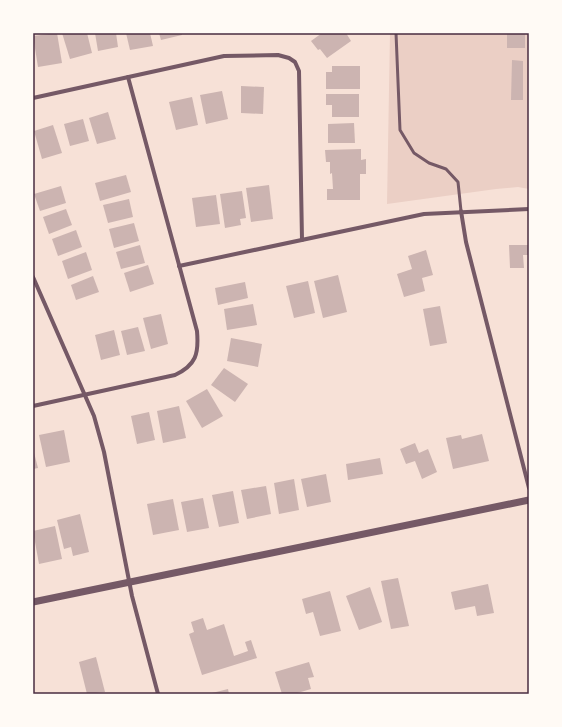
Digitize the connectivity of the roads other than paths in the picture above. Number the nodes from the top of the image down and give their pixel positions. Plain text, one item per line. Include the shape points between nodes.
1 (396, 33) edge
2 (128, 77) junction
3 (33, 98) edge
4 (529, 209) edge
5 (461, 212) junction
6 (302, 240) junction
7 (179, 266) junction
8 (33, 277) edge
9 (84, 395) junction
10 (33, 406) edge
11 (529, 488) edge
12 (529, 500) edge
13 (129, 582) junction
14 (33, 602) edge
15 (158, 694) edge

1 - 5 lane via 400,130 414,153 429,163 446,169 458,182
2 - 3 street
2 - 6 street via 224,56 278,55 295,62 300,82
2 - 7 street
4 - 5 street
5 - 6 street via 424,214
5 - 11 street via 466,242
6 - 7 street
7 - 9 street via 197,332 198,353 192,362 184,371 175,375
8 - 9 street
9 - 10 street
9 - 13 street via 94,416 104,452
12 - 13 street
13 - 14 street
13 - 15 street

